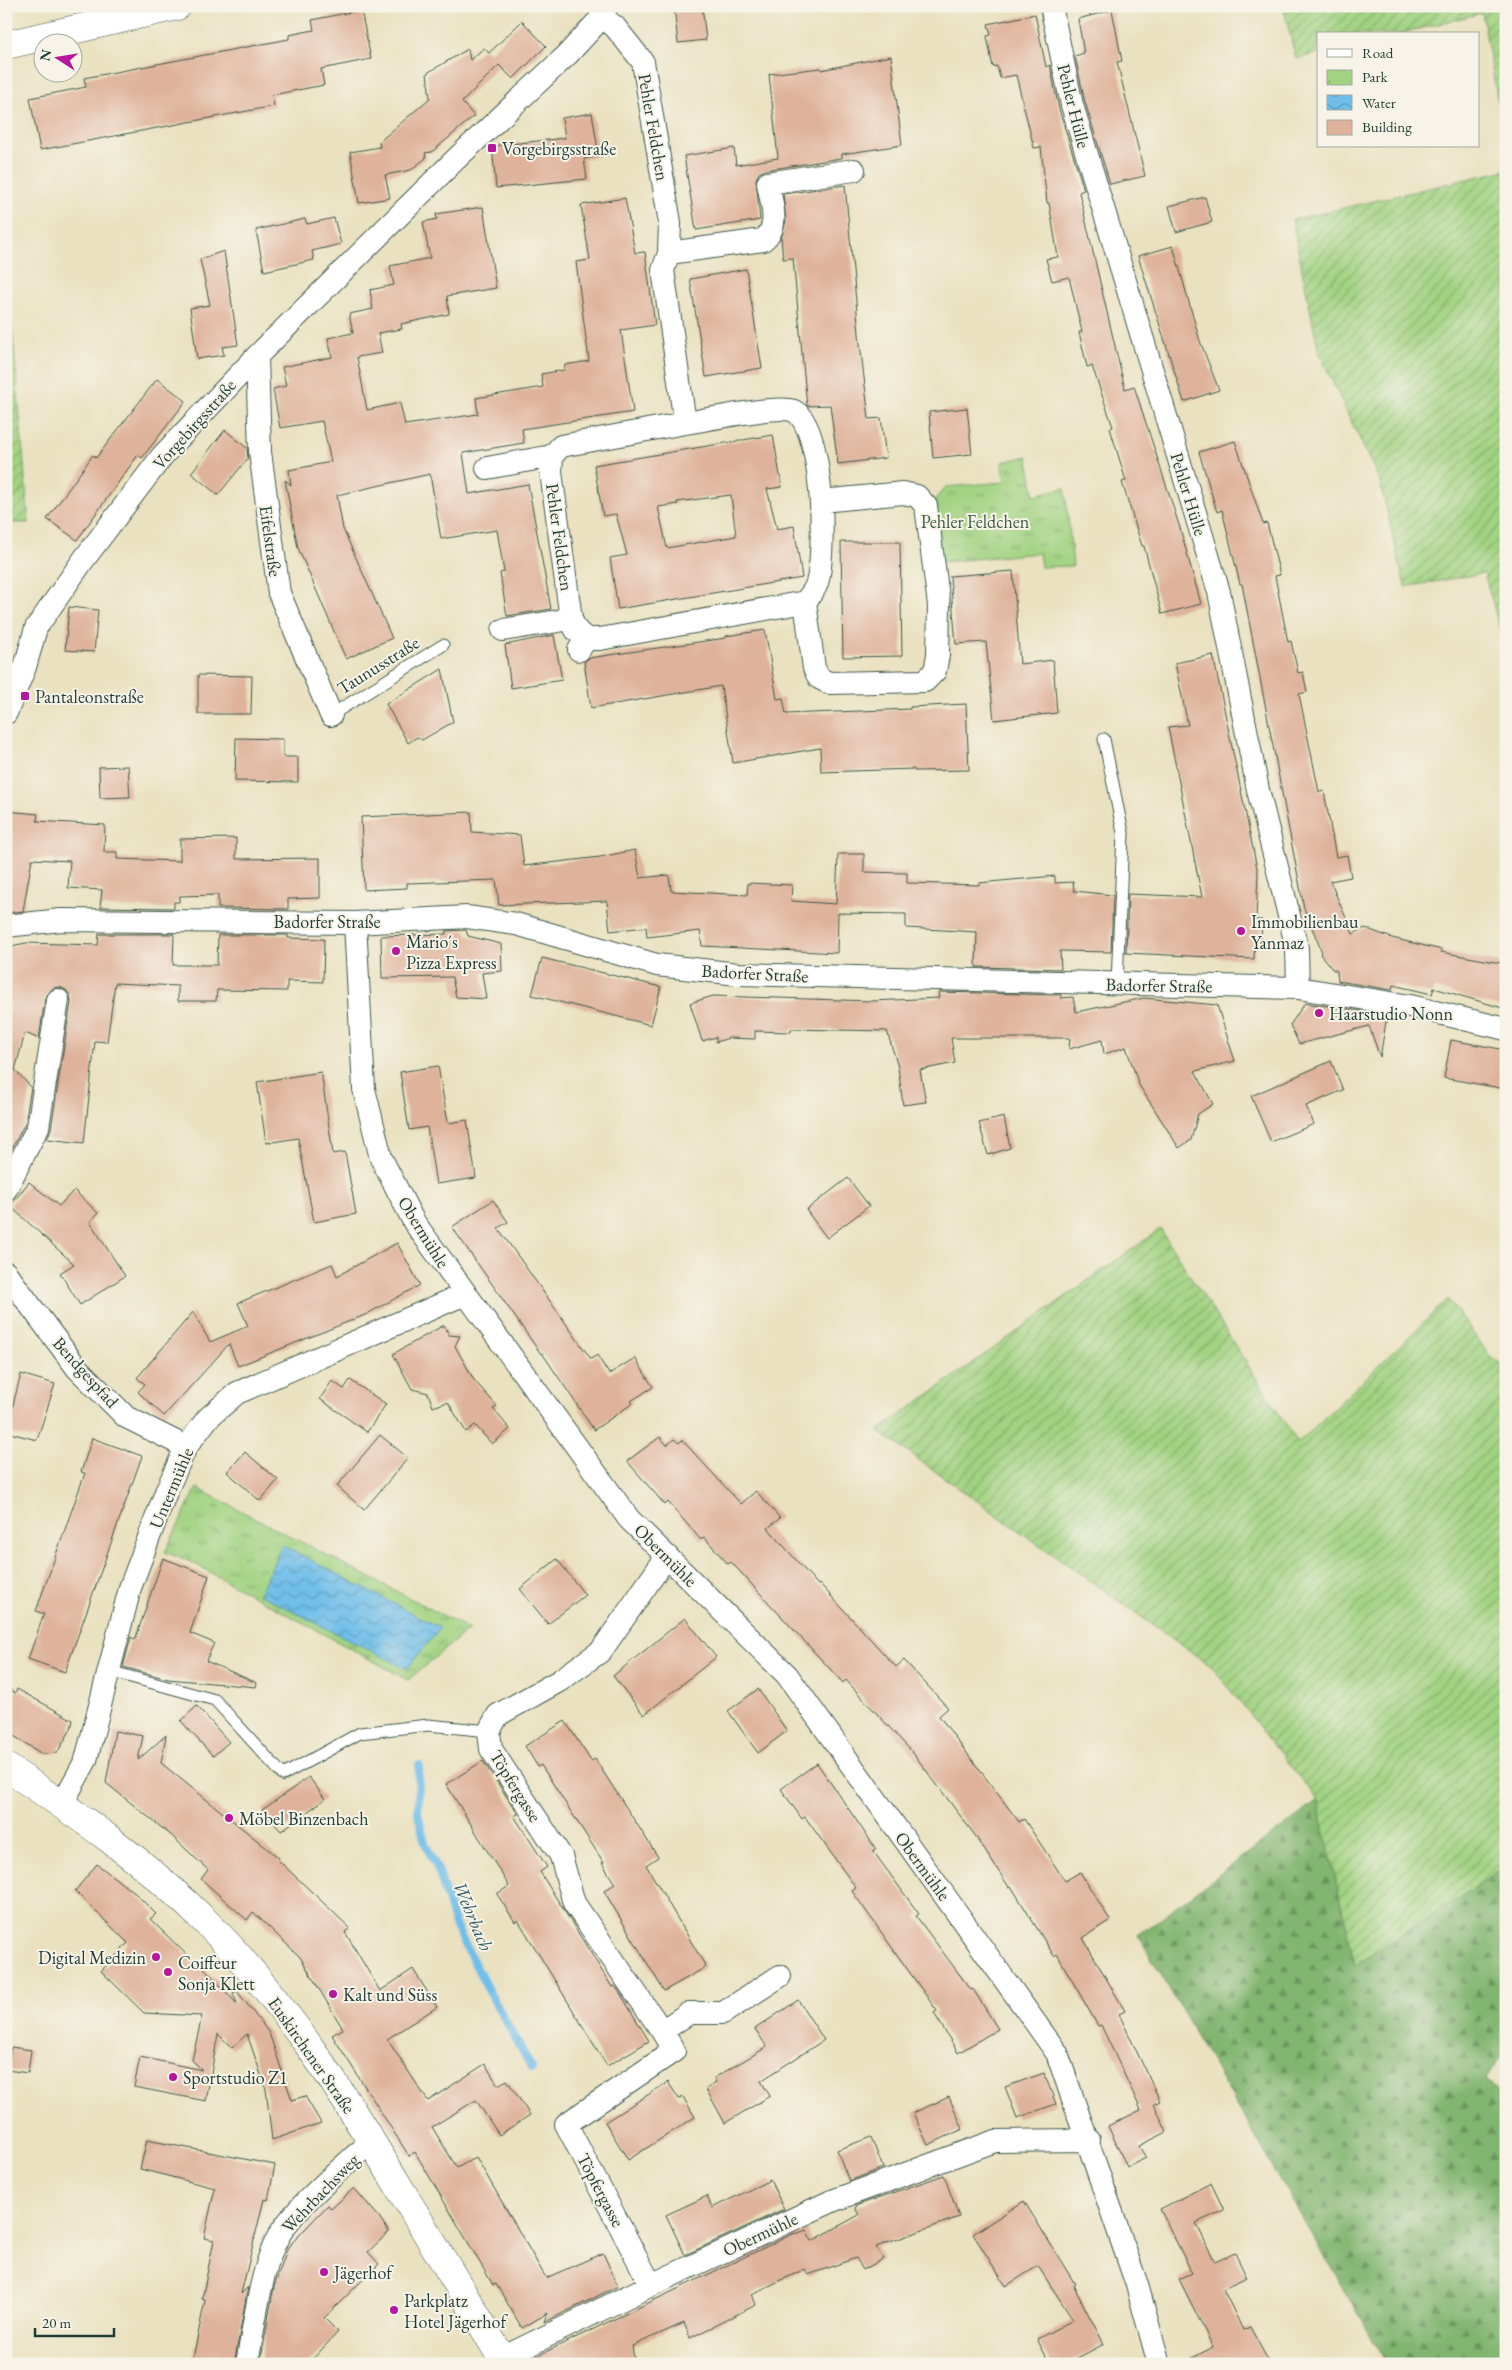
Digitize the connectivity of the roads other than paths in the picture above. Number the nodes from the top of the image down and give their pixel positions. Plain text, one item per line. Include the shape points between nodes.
1 (176, 6) edge
2 (1051, 6) edge
3 (605, 12) edge
4 (6, 45) edge
5 (854, 170) dead end
6 (670, 253) junction
7 (257, 356) junction
8 (685, 423) junction
9 (552, 456) junction
10 (487, 468) dead end
11 (822, 501) junction
12 (805, 602) junction
13 (571, 618) junction
14 (503, 630) dead end
15 (443, 645) dead end
16 (16, 664) edge
17 (6, 713) edge
18 (331, 715) joint
19 (1104, 739) dead end
20 (355, 923) junction
21 (6, 926) edge
22 (1117, 984) junction
23 (1298, 988) junction
24 (58, 1000) dead end
25 (1506, 1029) edge
26 (6, 1189) edge
27 (6, 1273) edge
28 (464, 1294) junction
29 (186, 1447) junction
30 (667, 1556) junction
31 (109, 1671) junction
32 (489, 1731) junction
33 (6, 1767) edge
34 (62, 1804) junction
35 (780, 1976) dead end
36 (662, 2031) junction
37 (371, 2140) junction
38 (1089, 2140) junction
39 (651, 2285) junction
40 (503, 2361) edge
41 (247, 2364) edge
42 (1159, 2364) edge

1 - 4 main road
2 - 23 street, Pehler Hülle via 1072,106 1219,592 1258,790 1297,948
3 - 6 street, Pehler Feldchen via 643,62 670,223
3 - 7 street, Vorgebirgsstraße via 566,55
5 - 6 street via 768,183 774,223 771,234 763,240
6 - 8 street, Pehler Feldchen via 663,270
7 - 16 street, Vorgebirgsstraße via 163,455 84,559 36,628
7 - 18 street, Eifelstraße via 260,452 279,593
8 - 9 street via 561,446
8 - 11 street via 777,409 794,411 808,427
9 - 10 street
9 - 13 street, Pehler Feldchen via 551,472
11 - 12 street via 821,560 816,585
11 - 12 street via 903,493 917,496 926,506 940,605 938,655 934,670 925,681 829,683 819,678 814,668
12 - 13 street, Pehler Feldchen via 583,644
13 - 14 street
15 - 18 lane, Taunusstraße
16 - 17 street, Vorgebirgsstraße
19 - 22 lane via 1123,833
20 - 21 street, Badorfer Straße via 61,920
20 - 22 street, Badorfer Straße via 467,917 516,924 657,965 738,974
20 - 28 street, Obermühle via 364,1089 381,1158 414,1222
22 - 23 street, Badorfer Straße
23 - 25 street, Badorfer Straße via 1410,1006
24 - 26 street via 38,1127
27 - 29 street, Bendgespfad via 77,1368 126,1417
28 - 29 street, Untermühle via 237,1393 208,1418
28 - 30 street, Obermühle via 629,1519
29 - 31 street, Untermühle via 130,1588
30 - 32 street, Töpfergasse via 601,1651 559,1681 498,1715
30 - 38 street, Obermühle via 787,1675 1057,2053
31 - 32 lane via 215,1700 283,1775 360,1733 428,1725
31 - 34 street, Untermühle via 86,1760
32 - 36 street, Töpfergasse via 491,1749 561,1856 574,1902
33 - 34 main road, Euskirchener Straße
34 - 37 main road, Euskirchener Straße via 150,1869 207,1923 293,2022
35 - 36 street via 723,2012 689,2013
36 - 39 street, Töpfergasse via 674,2051 566,2124
37 - 40 main road, Euskirchener Straße
37 - 41 street, Wehrbachsweg via 292,2216 276,2240 268,2263
38 - 39 street, Obermühle via 995,2142 832,2201
38 - 42 street, Obermühle via 1137,2285
39 - 40 street, Obermühle

